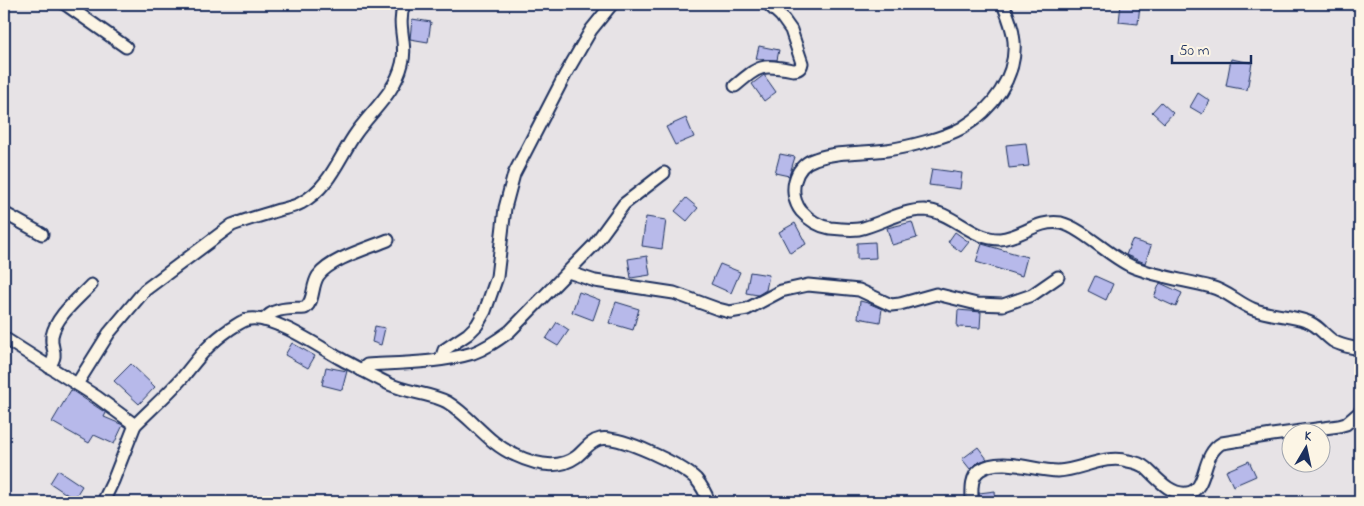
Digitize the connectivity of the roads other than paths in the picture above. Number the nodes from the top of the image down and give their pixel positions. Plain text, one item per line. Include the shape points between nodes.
1 (65, 4) edge
2 (404, 4) edge
3 (613, 4) edge
4 (622, 4) edge
5 (768, 4) edge
6 (1003, 4) edge
7 (126, 47) dead end
8 (735, 86) dead end
9 (664, 173) dead end
10 (4, 213) edge
11 (42, 234) dead end
12 (388, 240) dead end
13 (568, 272) junction
14 (1058, 277) dead end
15 (91, 285) dead end
16 (264, 320) junction
17 (4, 338) edge
18 (1360, 349) edge
19 (441, 359) junction
20 (49, 367) junction
21 (361, 370) junction
22 (77, 384) junction
23 (1360, 412) edge
24 (135, 425) junction
25 (1189, 492) junction
26 (103, 502) edge
27 (709, 502) edge
28 (972, 502) edge
29 (1196, 502) edge

1 - 7 street
2 - 22 street via 400,16 404,54 392,89 355,135 316,194 300,204 232,225 145,290 109,333
3 - 4 street
3 - 19 street via 591,30 514,174 505,208 497,277 485,312 468,334 444,350
5 - 8 street via 782,16 791,30 801,66 796,70 762,67
6 - 18 street via 1014,41 1014,54 999,94 975,119 945,135 889,150 815,159 806,163 794,184 796,201 814,223 834,228 859,228 922,210 944,214 993,238 1012,236 1045,223 1062,224 1131,266 1220,290 1255,310 1309,322 1336,342
9 - 13 street via 624,204 594,245
10 - 11 street
12 - 16 street via 323,270 315,281 311,302 304,308 280,309
13 - 14 street via 595,281 674,293 730,312 747,309 781,291 808,285 859,290 891,305 936,294 977,304 1003,305 1032,295
13 - 19 street via 494,343 474,352
15 - 20 street via 64,313 56,327 52,335 55,356
16 - 21 street via 296,333
16 - 24 street via 241,321 217,337
17 - 20 street
19 - 21 street via 368,366
20 - 22 street
21 - 27 street via 402,390 445,402 500,448 529,461 541,464 564,462 599,439 617,440 668,461 695,478
22 - 24 street
23 - 25 street via 1339,426 1222,444 1209,456 1198,486
24 - 26 street
25 - 28 street via 1182,493 1168,487 1144,467 1126,460 1104,461 1062,471 1003,464 985,468 976,474
25 - 29 street

